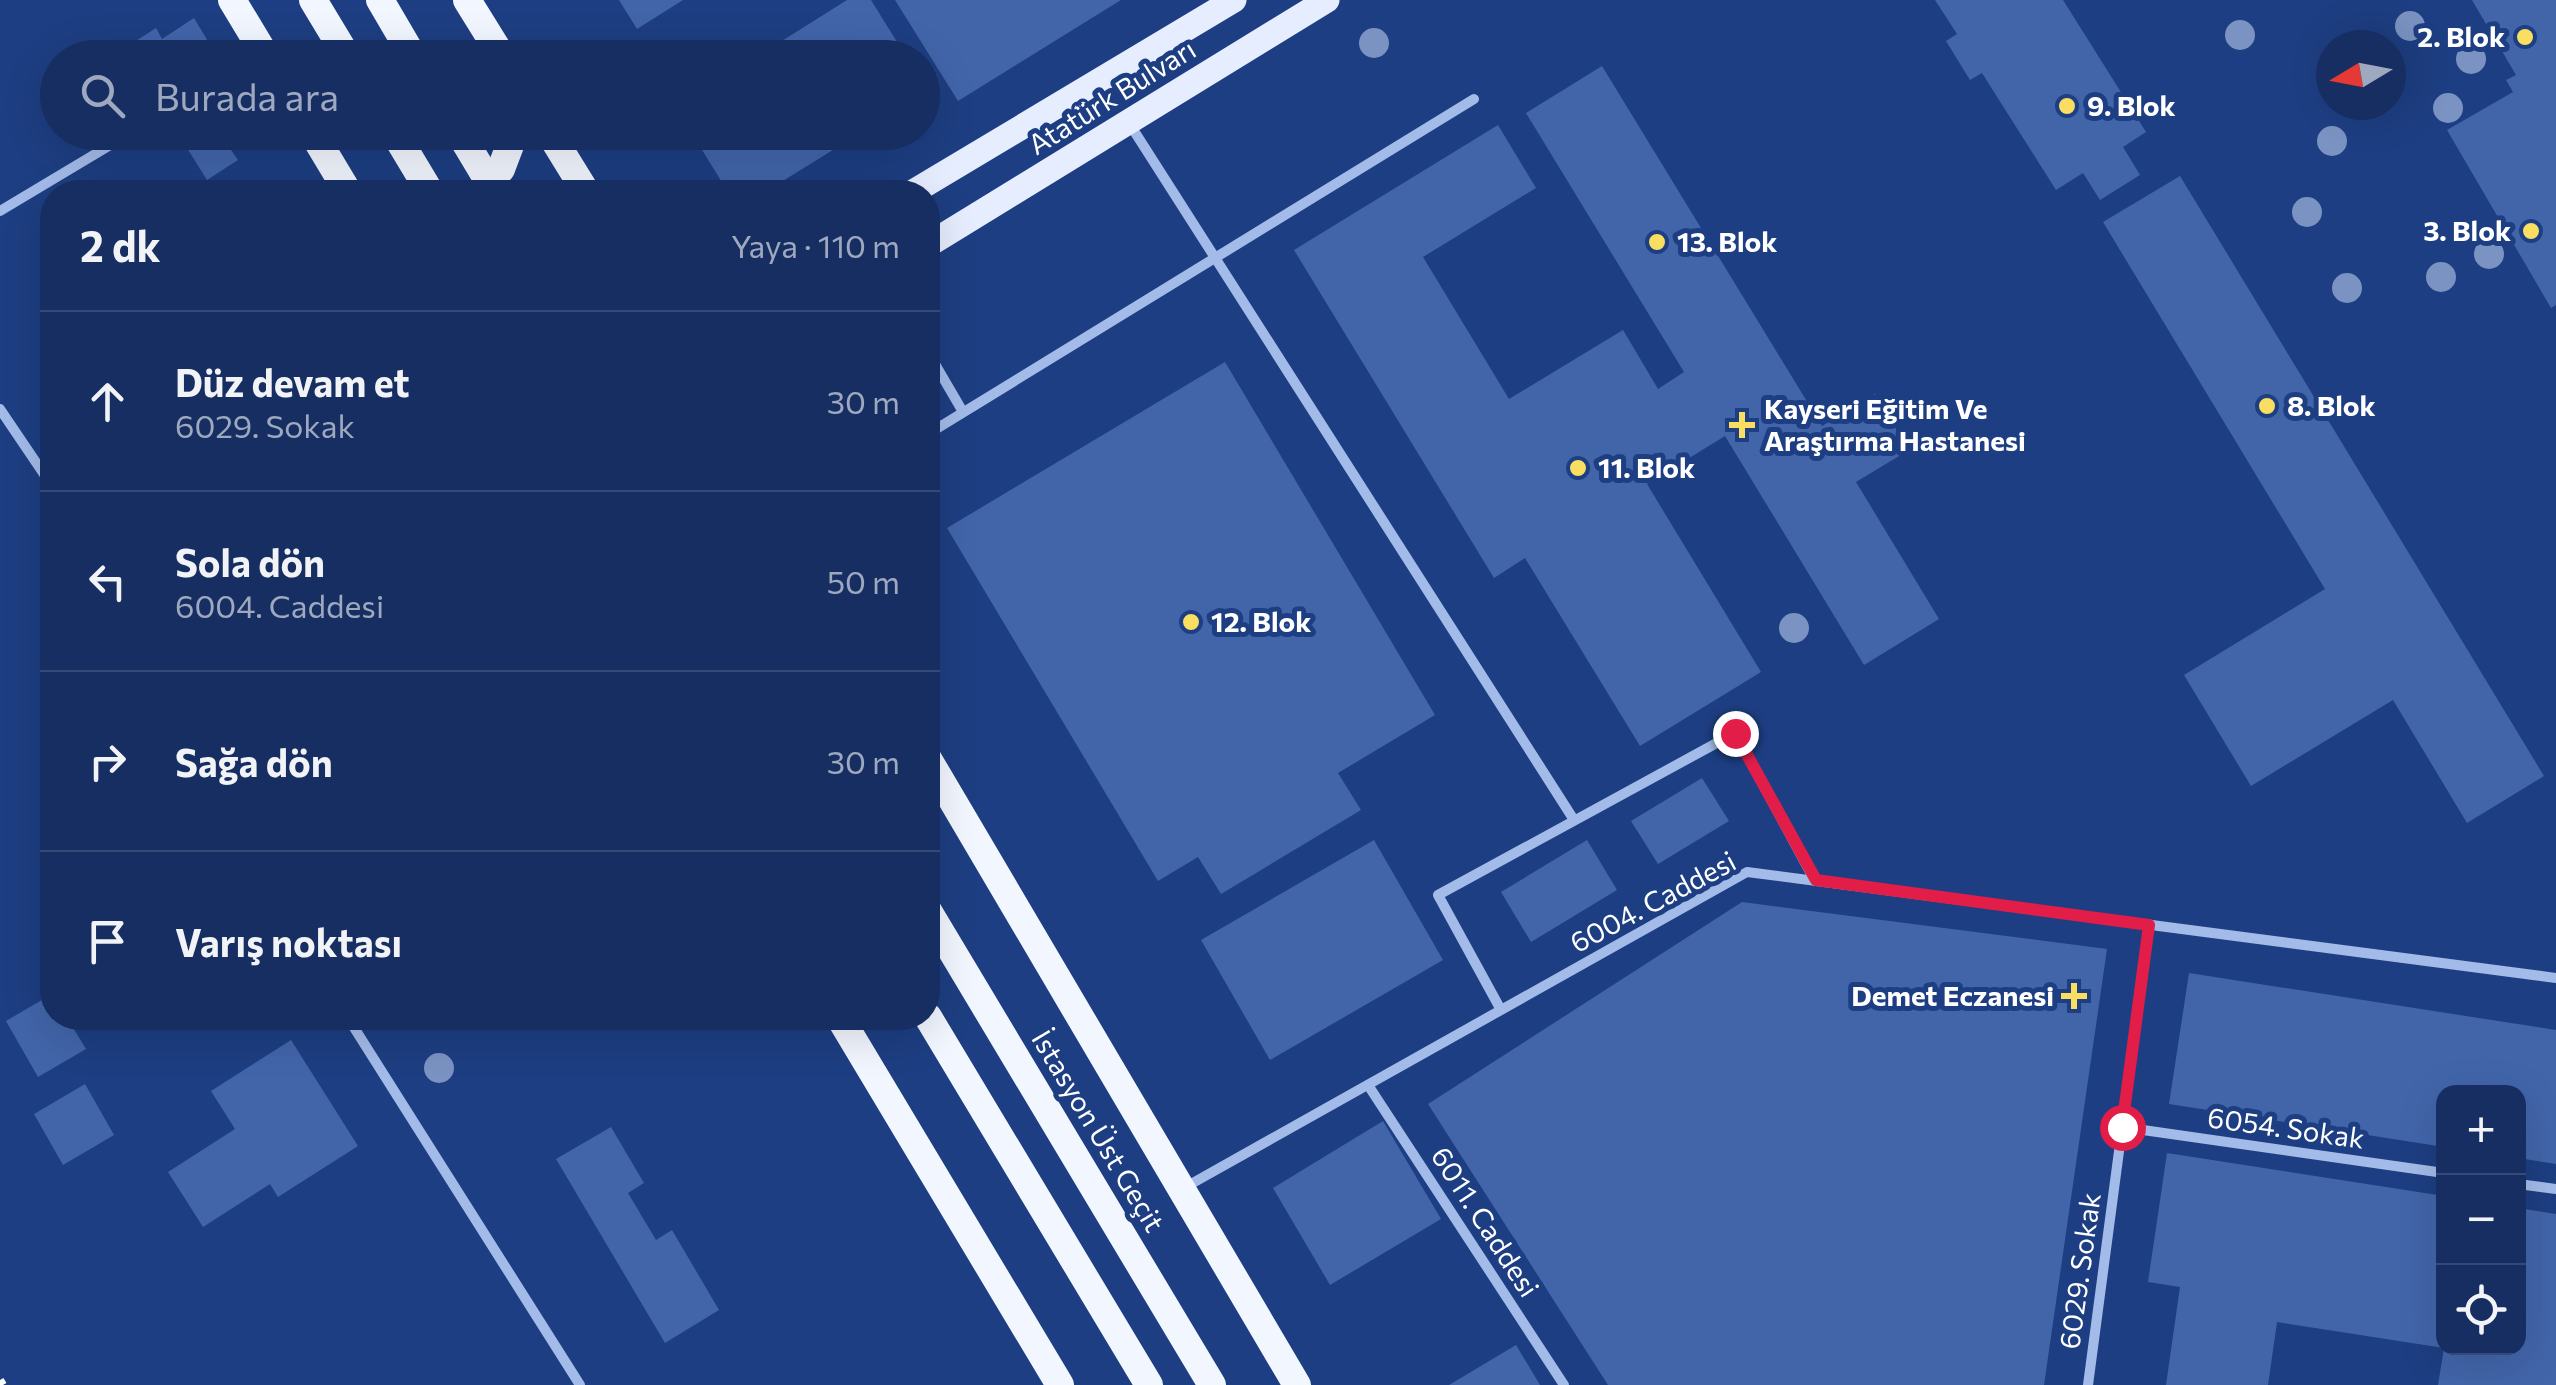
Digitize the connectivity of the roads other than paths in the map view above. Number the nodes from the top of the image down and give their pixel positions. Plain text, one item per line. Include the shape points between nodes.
1 (232, 0) edge
2 (313, 0) edge
3 (380, 0) edge
4 (467, 0) edge
5 (1234, 0) edge
6 (1327, 0) edge
7 (256, 40) edge
8 (337, 40) edge
9 (403, 40) edge
10 (491, 40) edge
11 (1474, 99) dead end
12 (1128, 122) junction
13 (102, 150) edge
14 (323, 150) edge
15 (405, 150) edge
16 (471, 150) edge
17 (508, 150) edge
18 (560, 150) edge
19 (52, 180) edge
20 (341, 180) edge
21 (423, 180) edge
22 (489, 180) edge
23 (491, 180) edge
24 (579, 180) edge
25 (933, 180) edge
26 (40, 187) edge
27 (0, 211) edge
28 (940, 238) edge
29 (1215, 258) junction
30 (940, 373) edge
31 (0, 409) edge
32 (963, 412) junction
33 (940, 426) edge
34 (40, 468) edge
35 (940, 779) edge
36 (1574, 820) junction
37 (1816, 880) junction
38 (2149, 925) junction
39 (940, 931) edge
40 (2556, 978) edge
41 (1501, 1010) junction
42 (356, 1030) edge
43 (847, 1030) edge
44 (936, 1030) edge
45 (1368, 1084) junction
46 (2122, 1127) junction
47 (2436, 1172) edge
48 (2526, 1185) edge
49 (1181, 1190) junction
50 (2556, 1190) edge
51 (580, 1385) edge
52 (1060, 1385) edge
53 (1148, 1385) edge
54 (1212, 1385) edge
55 (1297, 1385) edge
56 (1564, 1385) edge
57 (2088, 1385) edge

1 - 7 highway
2 - 8 highway
3 - 9 highway
4 - 10 highway
5 - 25 main road, Atatürk Bulvarı
6 - 12 main road, Atatürk Bulvarı
11 - 29 street
12 - 28 main road, Atatürk Bulvarı
12 - 29 street
13 - 19 street
14 - 20 highway
15 - 21 highway
16 - 22 highway, bridge
17 - 23 highway
18 - 24 highway
26 - 27 street
29 - 32 street
29 - 36 street
30 - 32 street
31 - 34 street
32 - 33 street
35 - 49 highway
36 - 37 street via 1735,733
36 - 41 street via 1438,894
37 - 38 street, 6004. Caddesi
37 - 41 street, 6004. Caddesi via 1747,872
38 - 40 street, 6004. Caddesi
38 - 46 street, 6029. Sokak
39 - 54 highway, İstasyon Üst Geçit
41 - 45 street, 6004. Caddesi
42 - 51 street
43 - 52 highway
44 - 53 highway
45 - 49 street, 6004. Caddesi
45 - 56 street, 6011. Caddesi
46 - 47 street, 6054. Sokak
46 - 57 street, 6029. Sokak
48 - 50 street
49 - 55 highway

